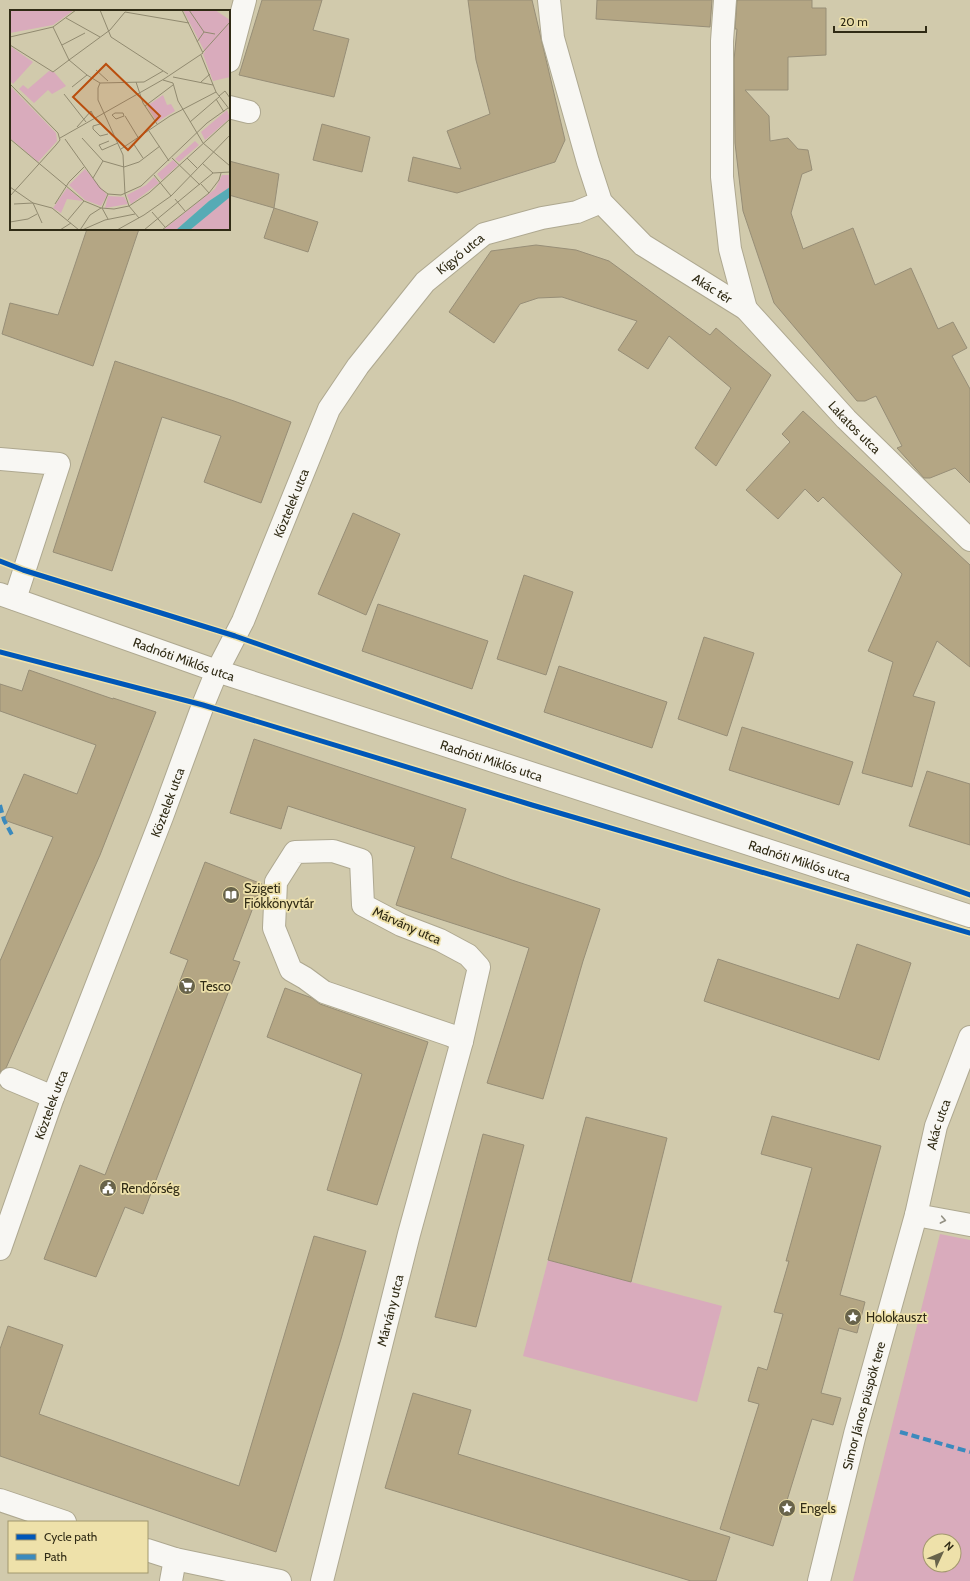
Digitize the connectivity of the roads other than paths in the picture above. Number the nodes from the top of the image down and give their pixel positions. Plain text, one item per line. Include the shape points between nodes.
1 (245, 0) edge
2 (549, 0) edge
3 (725, 0) edge
4 (230, 57) edge
5 (601, 202) junction
6 (746, 309) junction
7 (358, 366) joint
8 (0, 459) edge
9 (970, 540) edge
10 (7, 596) edge
11 (217, 671) junction
12 (970, 916) edge
13 (970, 1037) edge
14 (462, 1041) junction
15 (10, 1078) dead end
16 (53, 1097) junction
17 (916, 1215) junction
18 (970, 1225) edge
19 (0, 1249) edge
20 (0, 1500) edge
21 (62, 1521) edge
22 (148, 1550) edge
23 (175, 1559) junction
24 (171, 1581) edge
25 (280, 1581) edge
26 (322, 1581) edge
27 (819, 1581) edge

1 - 4 street
2 - 5 street, Akác tér via 553,38
3 - 6 street, Akác tér via 722,40 722,177 730,250
5 - 6 street, Akác tér via 643,245
5 - 7 street, Kígyó utca via 577,212 542,218 484,234 425,282
6 - 9 street, Lakatos utca via 846,418
7 - 11 street, Köztelek utca via 329,409 243,621
8 - 10 street, Radnóti Miklós utca via 59,464
10 - 11 street, Radnóti Miklós utca
11 - 12 street, Radnóti Miklós utca
11 - 16 street, Köztelek utca via 160,825
13 - 17 street, Akác utca via 936,1126
14 - 14 street, Márvány utca via 479,967 468,955 440,940 401,925 363,905 360,860 333,852 295,852 276,882 274,928 291,970 324,992
14 - 26 street, Márvány utca via 409,1234
15 - 16 street
16 - 19 street, Köztelek utca
17 -> 18 street
17 - 27 street, Simor János püspök tere via 855,1434
20 - 21 street
22 - 23 street
23 - 24 street
23 - 25 street

